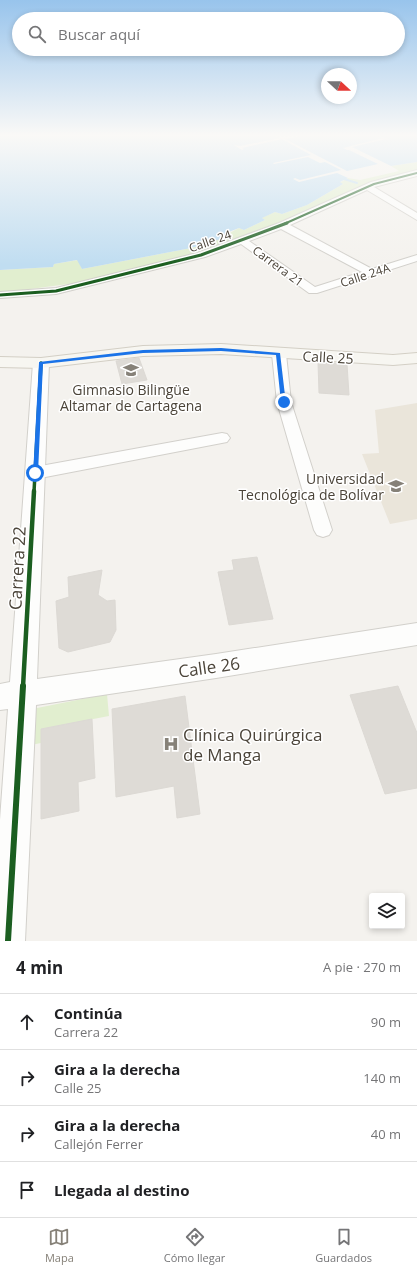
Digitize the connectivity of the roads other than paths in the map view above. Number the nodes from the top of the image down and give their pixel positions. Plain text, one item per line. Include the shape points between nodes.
1 (400, 178) edge
2 (368, 187) junction
3 (417, 216) edge
4 (282, 225) junction
5 (242, 240) junction
6 (417, 258) edge
7 (370, 272) junction
8 (313, 291) joint
9 (0, 295) edge
10 (279, 354) junction
11 (416, 359) edge
12 (0, 362) edge
13 (41, 363) junction
14 (222, 438) dead end
15 (35, 473) junction
16 (323, 530) dead end
17 (417, 634) edge
18 (12, 696) edge
19 (8, 941) edge

1 - 2 street, Calle 24
2 - 3 street
2 - 4 street, Calle 24
4 - 5 street, Calle 24
4 - 7 street
5 - 8 street, Carrera 21
5 - 9 street, Calle 24 via 201,255 78,287
6 - 7 street, Calle 24A
7 - 8 street, Calle 24A
10 - 11 main road, Calle 25
10 - 13 main road, Calle 25 via 221,349 143,351
10 - 16 street via 284,402
12 - 13 main road, Calle 25
13 - 15 street, Carrera 22
14 - 15 street
15 - 18 street, Carrera 22
17 - 18 street, Calle 26
18 - 19 street, Carrera 22

